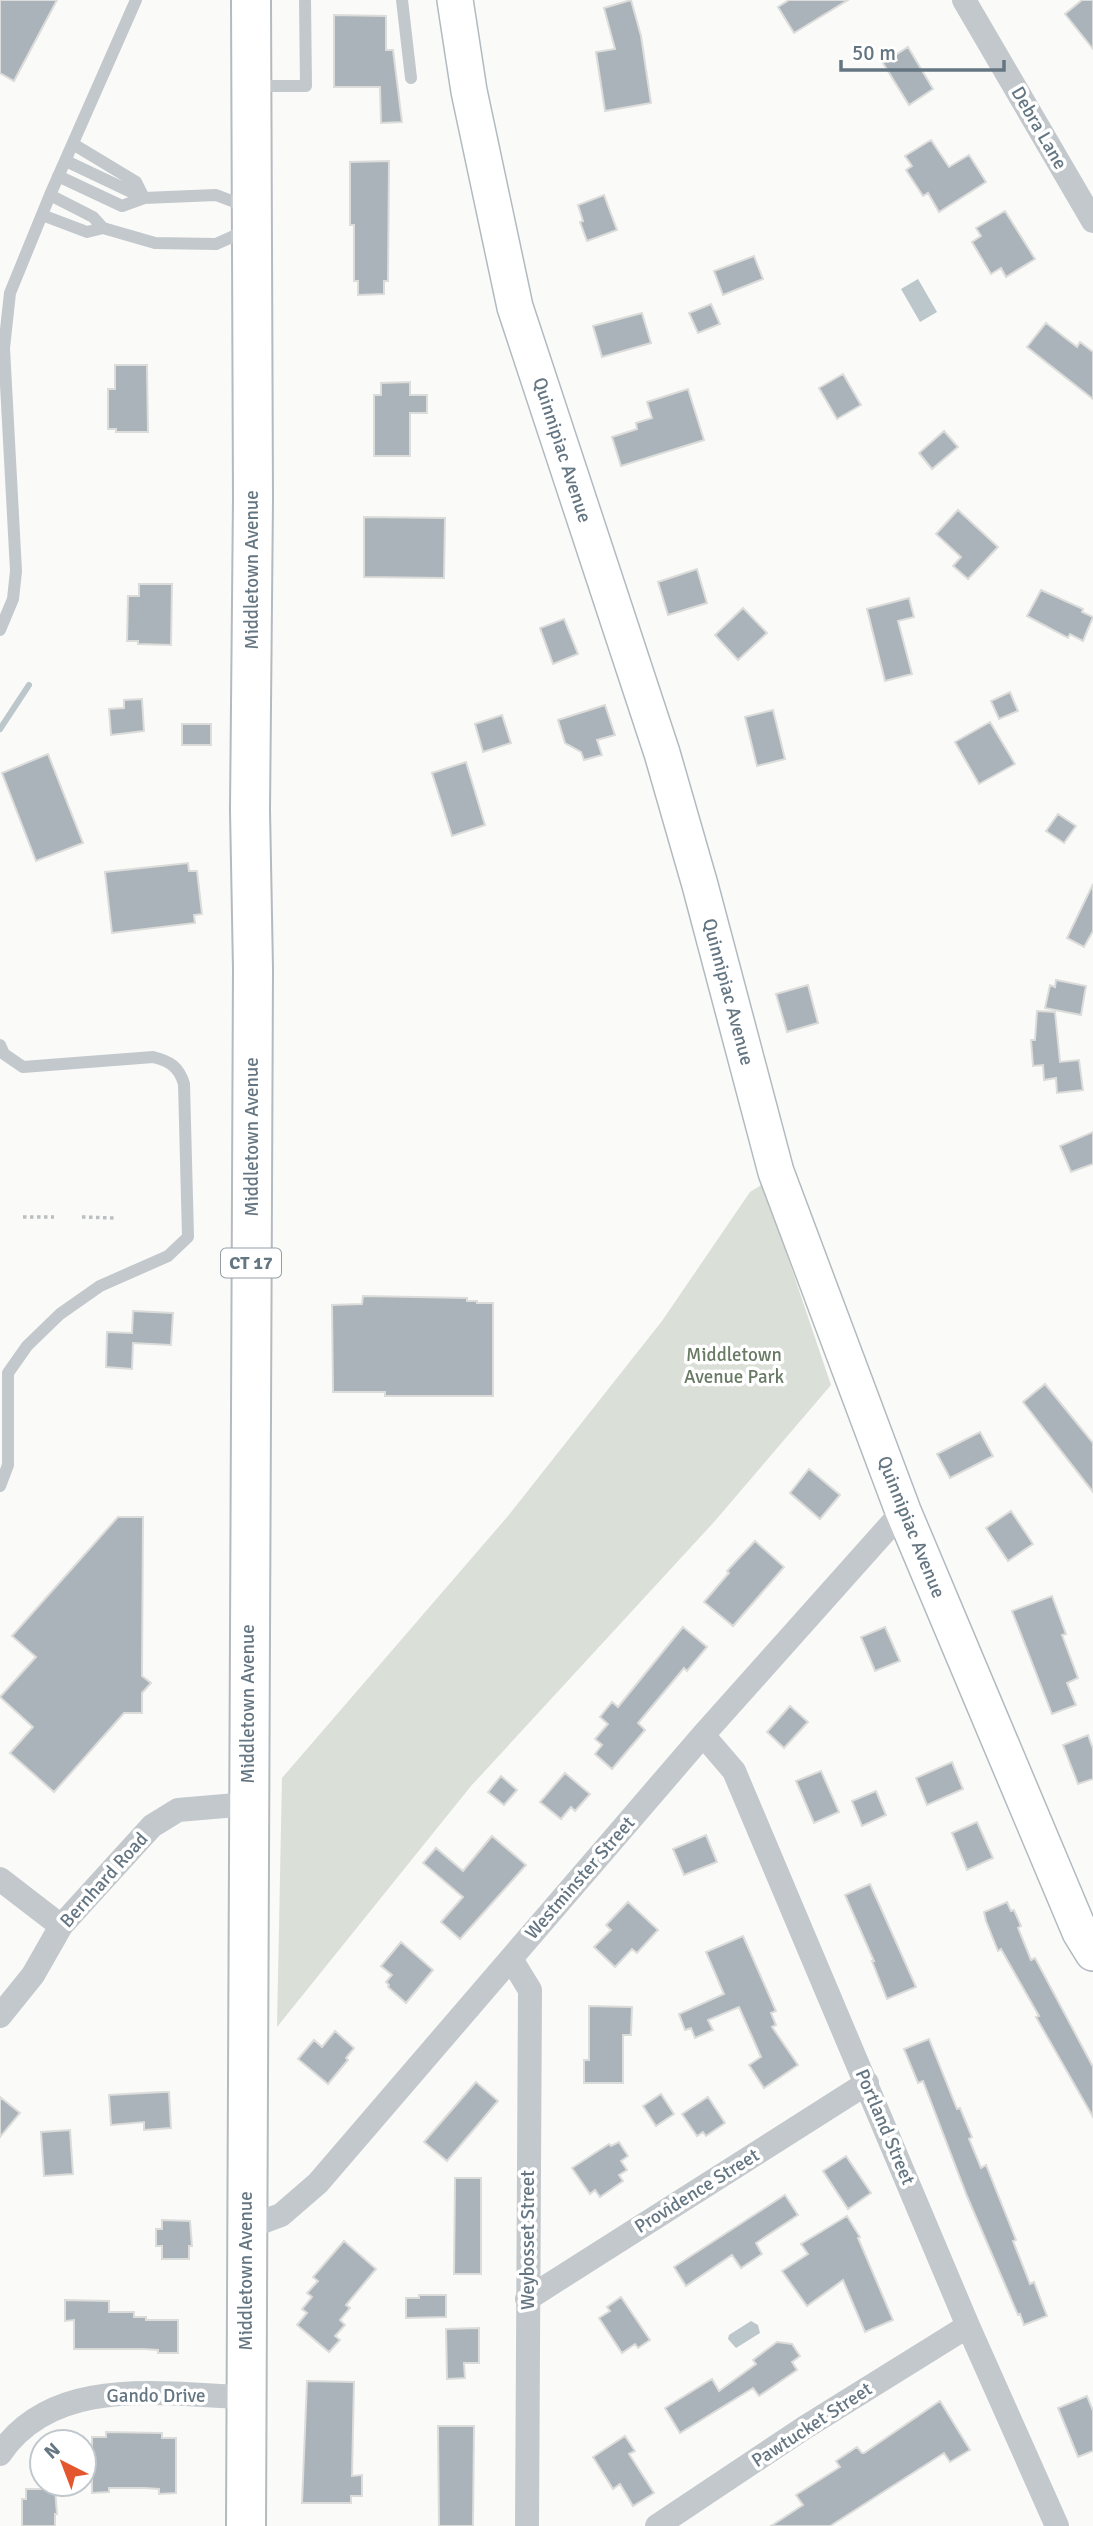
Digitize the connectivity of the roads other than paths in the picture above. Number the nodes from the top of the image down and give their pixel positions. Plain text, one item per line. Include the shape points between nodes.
1 (136, 0) edge
2 (251, 0) edge
3 (305, 0) edge
4 (402, 0) edge
5 (456, 0) edge
6 (964, 0) edge
7 (411, 78) dead end
8 (251, 86) junction
9 (73, 144) junction
10 (66, 161) junction
11 (58, 176) junction
12 (50, 195) junction
13 (144, 198) junction
14 (42, 215) junction
15 (251, 219) junction
16 (1093, 221) edge
17 (103, 228) junction
18 (5, 290) edge
19 (0, 630) edge
20 (0, 1045) edge
21 (0, 1486) edge
22 (903, 1511) junction
23 (703, 1735) junction
24 (248, 1804) junction
25 (0, 1879) edge
26 (61, 1926) junction
27 (1093, 1953) edge
28 (511, 1959) junction
29 (0, 2016) edge
30 (867, 2083) junction
31 (246, 2228) junction
32 (527, 2299) junction
33 (968, 2326) junction
34 (247, 2397) junction
35 (0, 2454) edge
36 (246, 2526) edge
37 (527, 2526) edge
38 (657, 2526) edge
39 (1057, 2526) edge

1 - 9 lane
2 - 8 main road, Middletown Avenue / CT 17
3 - 8 lane via 306,86
4 - 7 lane
5 - 22 main road, Quinnipiac Avenue via 469,91 515,307 662,753 776,1172
6 - 16 street, Debra Lane
8 - 15 main road, Middletown Avenue / CT 17
9 - 10 lane
9 - 13 lane via 136,182
10 - 11 lane
10 - 13 lane
11 - 12 lane
11 - 13 lane via 122,206
12 - 14 lane
12 - 17 lane via 93,217
13 - 15 lane via 216,195 237,203
14 - 17 lane via 87,232
14 - 18 lane
15 - 17 lane via 234,236 216,244 155,243
15 - 24 main road, Middletown Avenue / CT 17
18 - 19 lane via 16,571 13,599
20 - 21 lane via 4,1054 23,1067 153,1057 177,1067 184,1084 188,1237 168,1256 100,1286 60,1314 27,1346 9,1373 8,1465
22 - 23 street, Westminster Street
22 - 27 main road, Quinnipiac Avenue via 1080,1932
23 - 28 street, Westminster Street
23 - 30 street, Portland Street via 734,1771
24 - 26 street, Bernhard Road via 178,1810 164,1818
24 - 31 main road, Middletown Avenue / CT 17
25 - 26 street
26 - 29 street, Bernhard Road via 33,1975
28 - 31 street, Westminster Street via 318,2183 281,2216
28 - 32 street, Weybosset Street via 530,1990
30 - 32 street, Providence Street
30 - 33 street, Portland Street
31 - 34 main road, Middletown Avenue / CT 17
32 - 37 street, Weybosset Street
33 - 38 street, Pawtucket Street
33 - 39 street, Portland Street
34 - 35 street, Gando Drive via 121,2393 88,2397 57,2407 30,2423
34 - 36 main road, Middletown Avenue / CT 17

